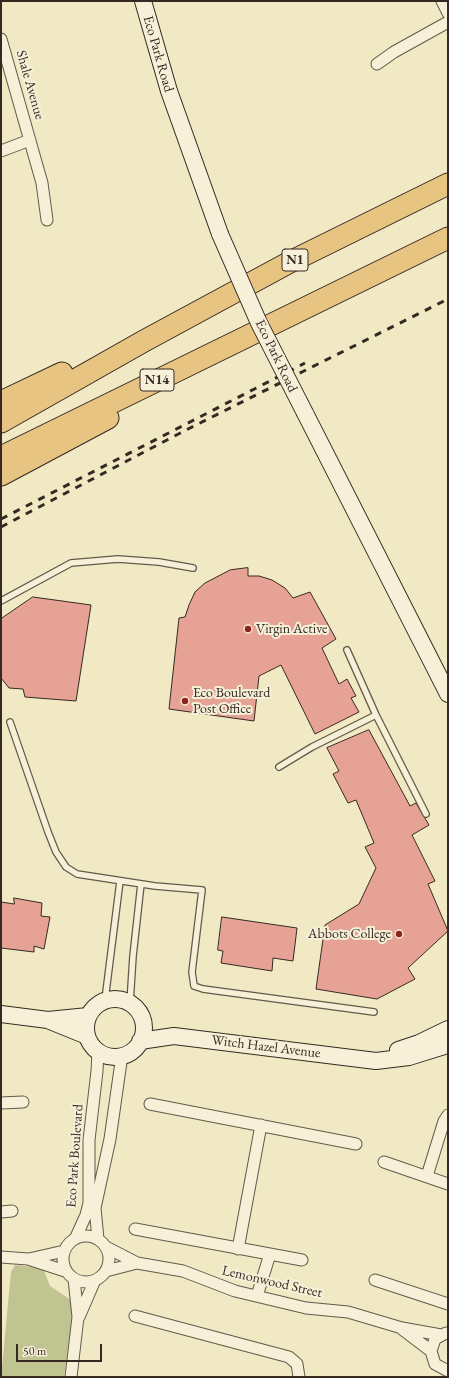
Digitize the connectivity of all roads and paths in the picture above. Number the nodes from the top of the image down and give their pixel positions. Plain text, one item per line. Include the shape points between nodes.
1 (143, 1) edge
2 (442, 1) edge
3 (448, 13) edge
4 (448, 22) edge
5 (1, 39) edge
6 (377, 64) dead end
7 (30, 140) junction
8 (1, 151) edge
9 (448, 184) edge
10 (47, 220) dead end
11 (448, 238) edge
12 (314, 305) junction
13 (144, 341) junction
14 (1, 402) edge
15 (1, 422) edge
16 (1, 457) edge
17 (1, 475) edge
18 (193, 568) dead end
19 (1, 601) edge
20 (347, 650) dead end
21 (448, 694) edge
22 (376, 716) junction
23 (10, 722) dead end
24 (279, 767) dead end
25 (426, 814) dead end
26 (120, 881) junction
27 (141, 884) junction
28 (105, 1000) junction
29 (130, 1003) junction
30 (374, 1012) dead end
31 (1, 1014) edge
32 (88, 1016) junction
33 (142, 1019) junction
34 (48, 1020) junction
35 (448, 1029) edge
36 (87, 1036) junction
37 (174, 1036) junction
38 (140, 1041) junction
39 (448, 1044) edge
40 (98, 1051) junction
41 (122, 1055) junction
42 (358, 1058) junction
43 (23, 1102) dead end
44 (1, 1103) edge
45 (150, 1104) dead end
46 (448, 1115) edge
47 (261, 1125) junction
48 (356, 1144) dead end
49 (384, 1162) dead end
50 (427, 1176) junction
51 (448, 1184) edge
52 (135, 1229) dead end
53 (76, 1237) junction
54 (98, 1239) junction
55 (106, 1248) junction
56 (238, 1249) junction
57 (64, 1250) junction
58 (270, 1254) junction
59 (1, 1257) edge
60 (28, 1259) junction
61 (302, 1260) dead end
62 (137, 1263) junction
63 (66, 1271) junction
64 (106, 1271) junction
65 (74, 1279) junction
66 (95, 1280) junction
67 (375, 1280) dead end
68 (257, 1296) junction
69 (448, 1304) edge
70 (135, 1316) dead end
71 (78, 1317) junction
72 (402, 1328) junction
73 (444, 1334) edge
74 (431, 1351) junction
75 (443, 1372) edge
76 (71, 1377) edge
77 (301, 1377) edge

1 - 21 street, Eco Park Road, bridge via 169,91 220,234 259,323
2 - 3 street
4 - 6 street
5 - 7 street, Shale Avenue
7 - 8 street
7 - 10 street, Shale Avenue via 42,183
9 - 13 highway, N1 via 290,262
11 - 12 highway
12 - 16 highway, N14
12 - 17 highway
13 - 14 highway via 104,353
13 - 15 highway
18 - 19 lane via 118,559 72,562
20 - 22 lane
22 - 24 lane via 312,747
22 - 25 lane
23 - 26 lane via 48,832 56,852 66,867 77,874
26 - 27 lane
26 - 28 lane
27 - 29 lane
27 - 30 lane via 202,890 192,972 192,983 196,987
28 - 29 street via 122,1000
28 - 32 street via 92,1009
29 - 33 street via 138,1010
31 - 34 street
32 - 34 street
32 - 36 street
33 - 37 street, Witch Hazel Avenue
33 - 38 street
34 - 36 street
35 - 42 street, Witch Hazel Avenue via 419,1043
36 - 40 street
37 - 38 street, Witch Hazel Avenue
37 - 42 street, Witch Hazel Avenue
38 - 41 street via 133,1050
39 - 42 street, Witch Hazel Avenue via 423,1054 388,1060 366,1061
40 - 41 street via 110,1056
40 - 53 street, Eco Park Boulevard via 89,1140 89,1203
41 - 54 street, Eco Park Boulevard via 110,1139 95,1208
43 - 44 street
45 - 47 street
46 - 50 street
47 - 48 street
47 - 56 street
49 - 50 street
50 - 51 street
52 - 56 street
53 - 54 street via 87,1235
53 - 57 street
54 - 55 street
55 - 62 street, Lemonwood Street
55 - 64 street via 109,1260
56 - 58 street
57 - 60 street
57 - 63 street via 62,1257
58 - 61 street
58 - 68 street
59 - 60 street
60 - 63 street
62 - 64 street, Lemonwood Street
62 - 68 street, Lemonwood Street via 183,1271 226,1288
63 - 65 street
64 - 66 street
65 - 66 street via 84,1282
65 - 71 street
66 - 71 street
67 - 69 street
68 - 72 street, Lemonwood Street via 306,1308 348,1312
70 - 77 street via 289,1357 297,1364
71 - 76 street
72 - 73 street, Lemonwood Street
72 - 74 street, Lemonwood Street
73 - 74 street via 433,1343
74 - 75 street via 435,1364

